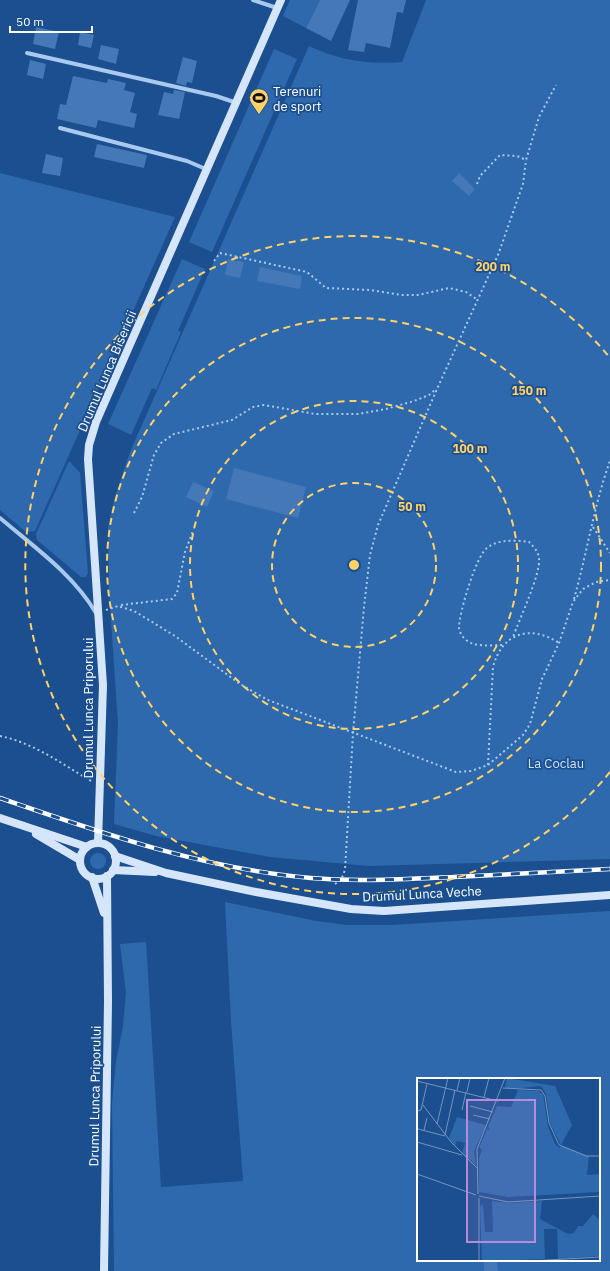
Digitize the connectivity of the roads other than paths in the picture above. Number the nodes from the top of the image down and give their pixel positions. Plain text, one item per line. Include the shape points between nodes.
1 (253, 0) edge
2 (279, 4) edge
3 (27, 53) dead end
4 (237, 103) junction
5 (60, 128) dead end
6 (208, 170) junction
7 (0, 518) edge
8 (99, 619) junction
9 (0, 818) edge
10 (21, 826) junction
11 (98, 843) junction
12 (87, 847) junction
13 (115, 856) junction
14 (80, 860) junction
15 (113, 870) junction
16 (166, 872) junction
17 (107, 876) junction
18 (92, 878) junction
19 (610, 895) edge
20 (106, 921) junction
21 (104, 1271) edge

1 - 2 street
2 - 4 street, Drumul Lunca Bisericii
3 - 4 street
4 - 6 street, Drumul Lunca Bisericii
5 - 6 street via 187,161
6 - 8 street, Drumul Lunca Bisericii via 91,438 88,453
7 - 8 street, Drumul Lunca Priporului via 64,573 84,594
8 - 11 street, Drumul Lunca Priporului via 103,685
9 - 10 street
10 - 12 street
10 - 14 street
11 - 12 street
11 - 13 street via 108,847
12 - 14 street
13 - 15 street
13 - 16 street, Drumul Lunca Veche
14 - 18 street via 83,870
15 - 16 street, Drumul Lunca Veche
15 - 17 street
16 - 19 street, Drumul Lunca Veche via 326,905 369,911
17 - 18 street
17 - 20 street, Drumul Lunca Priporului
18 - 20 street, Drumul Lunca Priporului
20 - 21 street, Drumul Lunca Priporului via 108,1002

